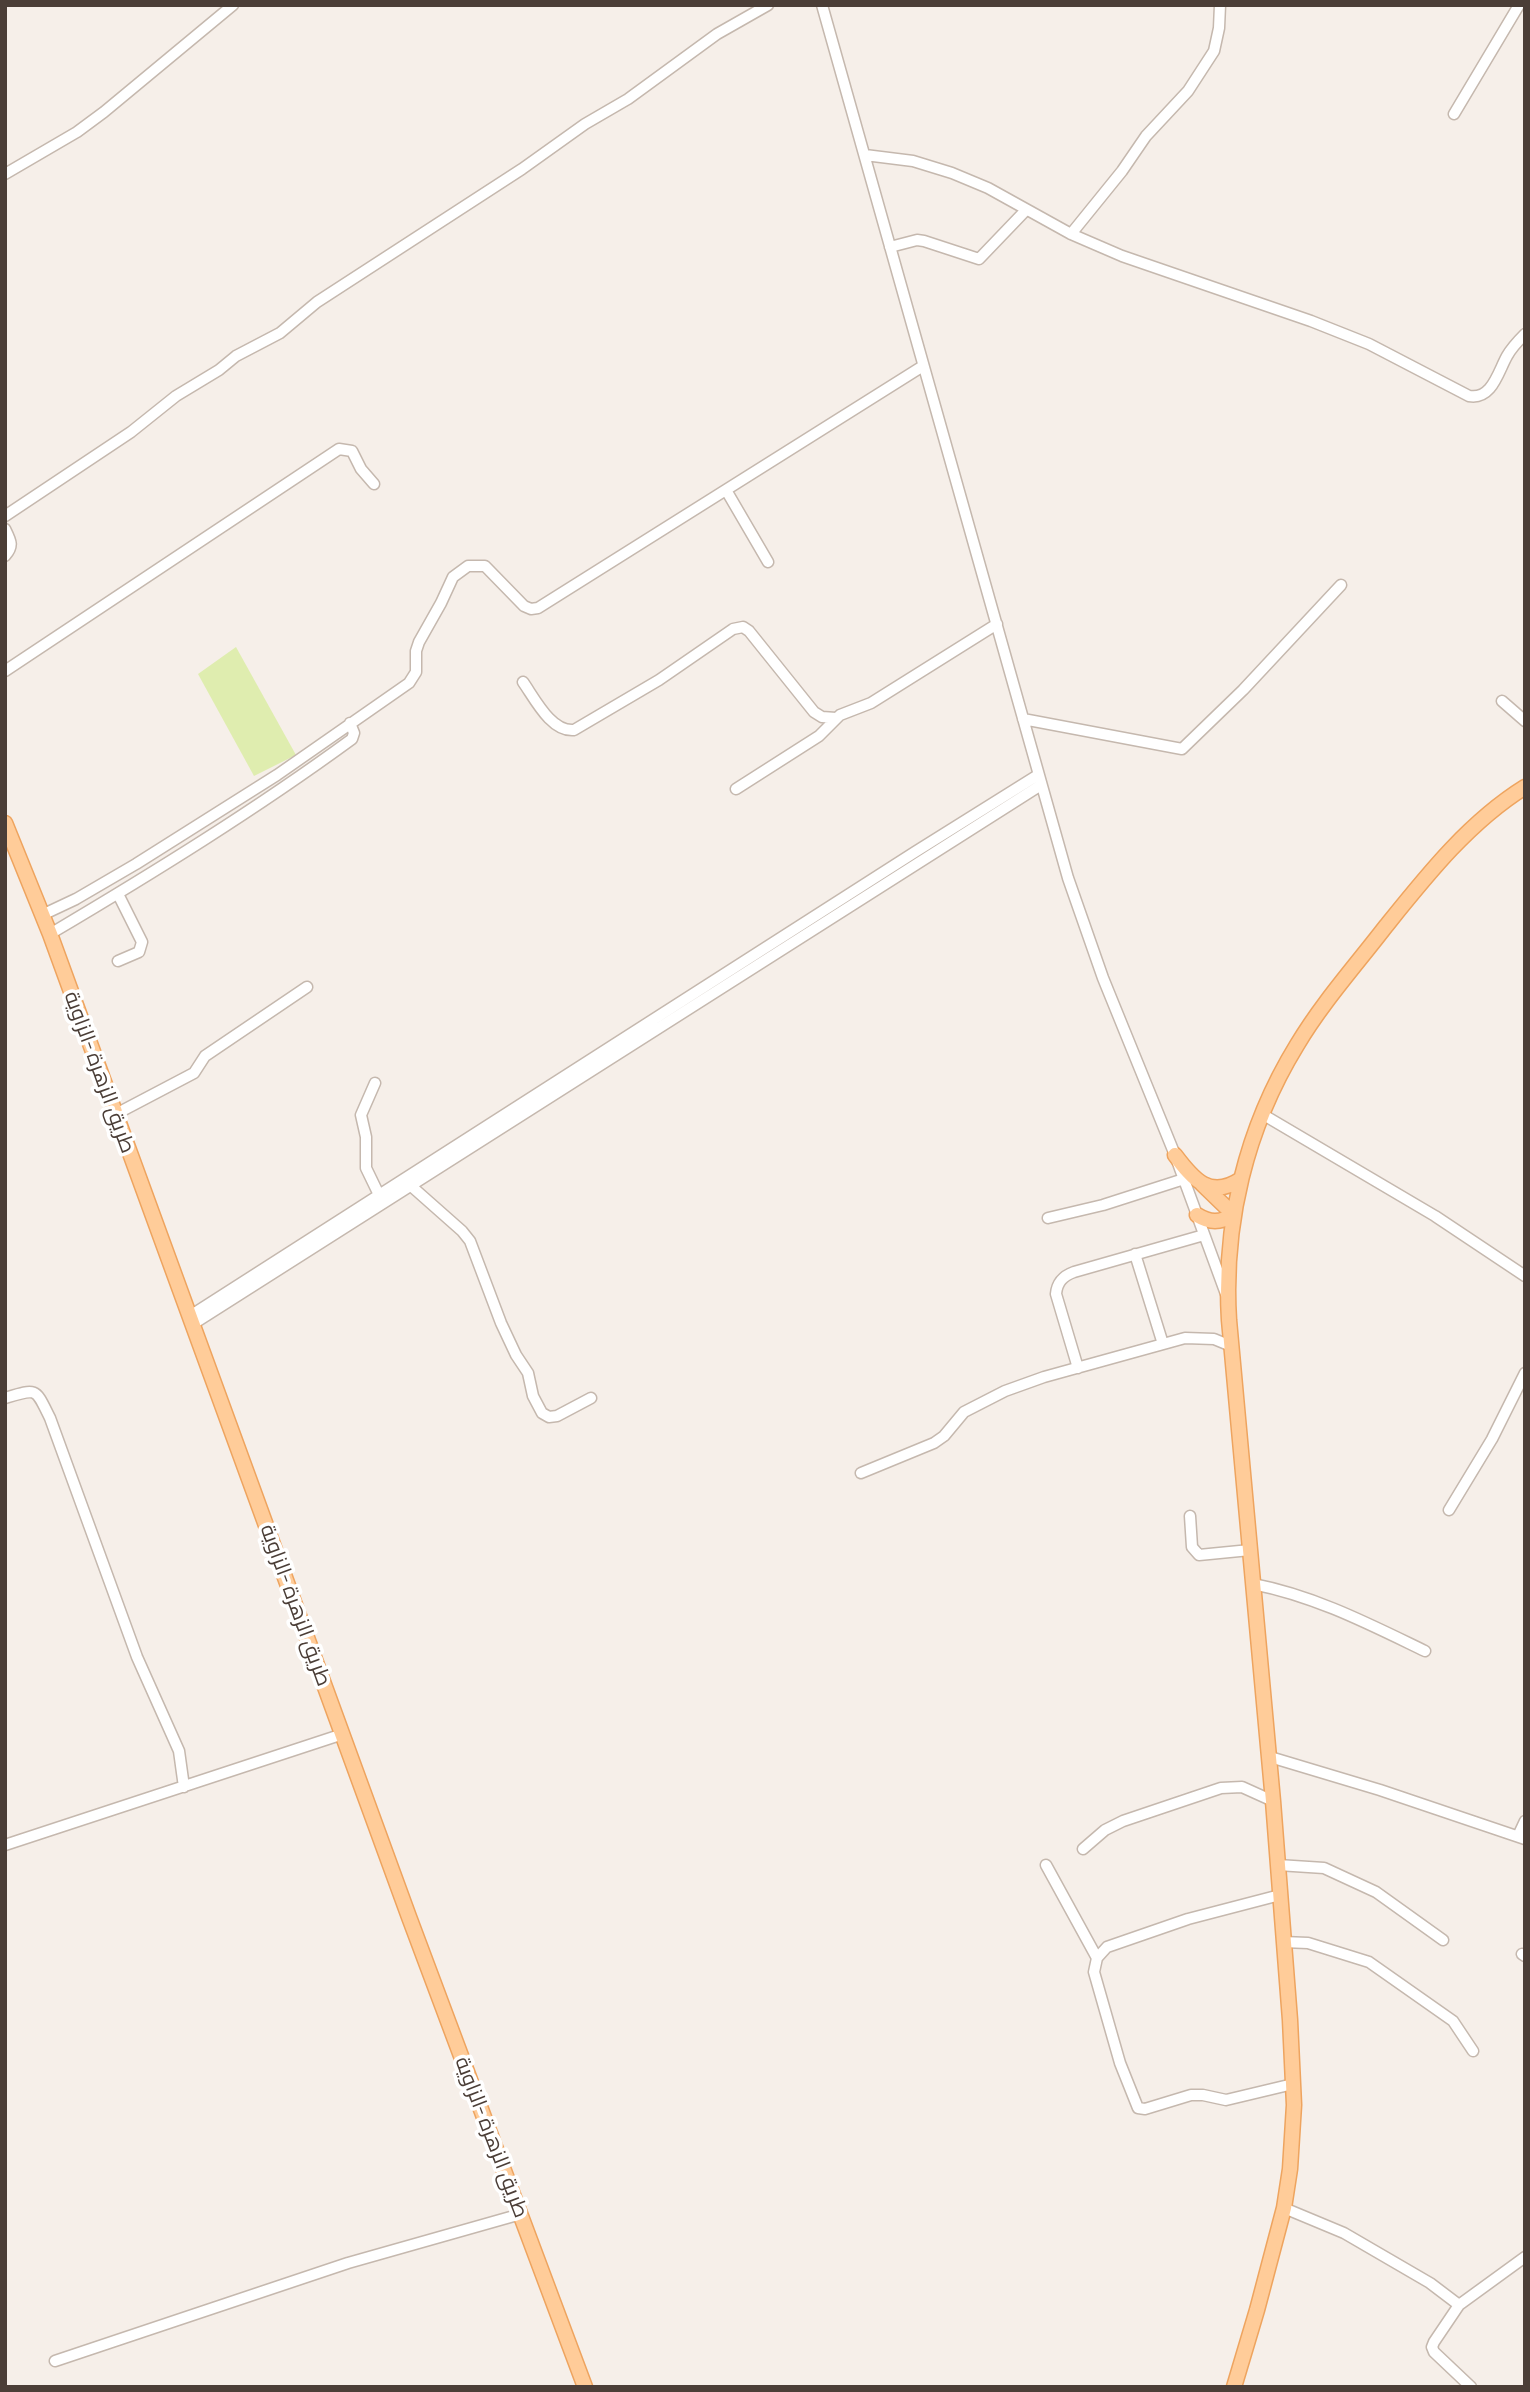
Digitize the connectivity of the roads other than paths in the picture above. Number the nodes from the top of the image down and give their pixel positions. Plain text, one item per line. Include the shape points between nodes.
1 (233, 5) edge
2 (768, 5) edge
3 (822, 5) edge
4 (1220, 5) edge
5 (1519, 5) edge
6 (1454, 114) dead end
7 (865, 155) junction
8 (5, 174) edge
9 (1026, 210) junction
10 (1071, 234) junction
11 (890, 247) junction
12 (1525, 334) edge
13 (923, 366) junction
14 (374, 484) dead end
15 (726, 491) junction
16 (5, 516) edge
17 (5, 529) edge
18 (5, 556) edge
19 (768, 562) dead end
20 (1341, 585) dead end
21 (996, 624) junction
22 (5, 671) edge
23 (523, 682) dead end
24 (1502, 701) dead end
25 (836, 718) junction
26 (1023, 719) junction
27 (1525, 721) edge
28 (350, 723) junction
29 (1040, 780) junction
30 (737, 789) dead end
31 (1522, 793) edge
32 (5, 823) edge
33 (95, 889) junction
34 (118, 894) junction
35 (104, 902) junction
36 (42, 915) junction
37 (50, 934) junction
38 (118, 961) dead end
39 (307, 987) dead end
40 (375, 1083) dead end
41 (116, 1114) junction
42 (1262, 1114) junction
43 (1175, 1155) junction
44 (1241, 1178) junction
45 (1184, 1179) junction
46 (1202, 1184) junction
47 (410, 1185) junction
48 (380, 1199) junction
49 (1197, 1215) junction
50 (1233, 1215) junction
51 (1048, 1218) dead end
52 (1204, 1235) junction
53 (1135, 1254) junction
54 (1525, 1276) edge
55 (1228, 1300) junction
56 (192, 1320) junction
57 (1163, 1344) junction
58 (1231, 1346) junction
59 (1078, 1368) junction
60 (1525, 1373) edge
61 (5, 1398) edge
62 (591, 1398) dead end
63 (862, 1473) dead end
64 (1449, 1510) dead end
65 (1190, 1516) dead end
66 (1250, 1550) junction
67 (1253, 1584) junction
68 (1424, 1651) dead end
69 (343, 1734) junction
70 (1270, 1757) junction
71 (184, 1787) junction
72 (1273, 1801) junction
73 (1525, 1821) edge
74 (1521, 1837) edge
75 (5, 1845) edge
76 (1083, 1849) dead end
77 (1046, 1865) dead end
78 (1278, 1865) junction
79 (1280, 1895) junction
80 (1443, 1940) dead end
81 (1283, 1942) junction
82 (1097, 1958) junction
83 (1474, 2051) dead end
84 (1293, 2084) junction
85 (1284, 2208) junction
86 (521, 2214) junction
87 (1525, 2257) edge
88 (1459, 2305) junction
89 (55, 2361) dead end
90 (585, 2387) edge
91 (1234, 2387) edge
92 (1471, 2387) edge

1 - 8 street via 104,113
2 - 16 street via 717,34 628,99 317,302 280,333 176,396 131,432
3 - 7 street
4 - 10 street via 1214,51 1188,91 1146,136
5 - 6 street
7 - 9 street via 913,161 952,173
7 - 11 street
9 - 10 street
9 - 11 street via 979,259 917,240
10 - 12 street via 1369,344 1476,398 1487,393
11 - 13 street
13 - 15 street
13 - 21 street
14 - 22 street via 352,451 339,449
15 - 19 street
15 - 28 street via 538,608 524,606 485,566 468,566 453,576 419,642 416,672 409,683
17 - 18 street via 12,543
20 - 26 street via 1182,749
21 - 25 street via 871,703
21 - 26 street
23 - 25 street via 556,726 574,730 743,627 814,712
24 - 27 street
25 - 30 street via 818,736
26 - 29 street
28 - 33 street via 277,775
28 - 34 street via 352,739 310,770
29 - 43 street via 1098,965
29 - 47 street
29 - 48 street via 915,852
31 - 42 main road via 1484,818 1451,849 1399,910 1306,1030
32 - 36 main road, طريق الزهرة -الزاوية
33 - 35 street
33 - 36 street
34 - 35 street
34 - 38 street via 142,942 139,951
35 - 37 street
36 - 37 main road, طريق الزهرة -الزاوية
37 - 41 main road, طريق الزهرة -الزاوية
39 - 41 street via 205,1056 194,1073
40 - 48 street via 361,1115 366,1168
41 - 56 main road, طريق الزهرة -الزاوية
42 - 44 main road
42 - 54 street via 1435,1216
43 - 45 street
43 - 46 main road
44 - 46 main road via 1222,1187
44 - 50 main road
45 - 49 street
45 - 51 street
46 - 50 main road
47 - 48 street
47 - 62 street via 470,1241 542,1413 557,1416
48 - 56 street
49 - 50 main road via 1219,1221
49 - 52 street
50 - 55 main road
52 - 53 street
52 - 55 street
53 - 57 street
53 - 59 street via 1068,1274 1059,1282 1056,1294
55 - 58 main road
56 - 69 main road, طريق الزهرة -الزاوية
57 - 58 street via 1195,1337
57 - 59 street
58 - 66 main road
59 - 63 street via 1005,1391 964,1412 934,1443
60 - 64 street
61 - 71 street via 34,1392 50,1418 137,1657 179,1751
65 - 66 street via 1195,1553 1205,1556
66 - 67 main road
67 - 68 street via 1333,1608
67 - 70 main road
69 - 71 street
69 - 86 main road, طريق الزهرة -الزاوية
70 - 72 main road
70 - 74 street
71 - 75 street
72 - 76 street via 1242,1787 1222,1788 1114,1825
72 - 78 main road
73 - 74 street
77 - 82 street
78 - 79 main road
78 - 80 street via 1324,1868 1376,1892
79 - 81 main road
79 - 82 street via 1107,1947
81 - 83 street via 1307,1942 1369,1962 1453,2021
81 - 84 main road
82 - 84 street via 1096,1979 1138,2108 1197,2094 1231,2099
84 - 85 main road
85 - 88 street via 1344,2233
85 - 91 main road
86 - 89 street via 360,2260
86 - 90 main road, طريق الزهرة -الزاوية
87 - 88 street
88 - 92 street via 1432,2347

